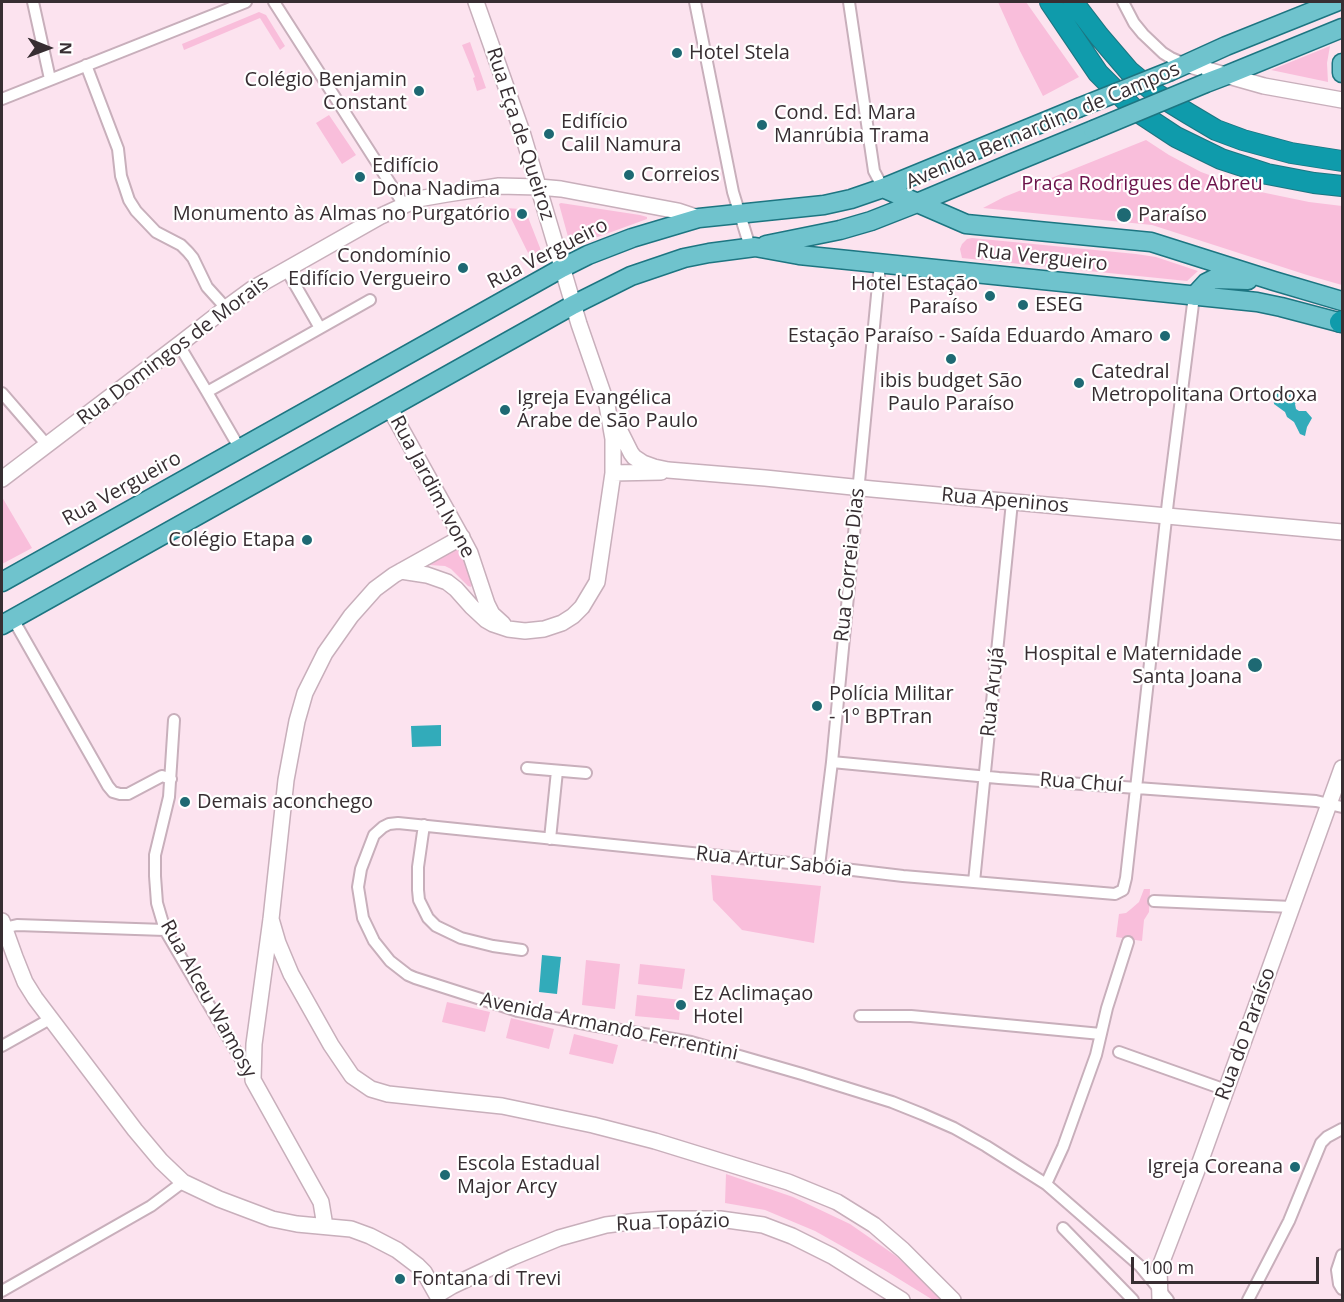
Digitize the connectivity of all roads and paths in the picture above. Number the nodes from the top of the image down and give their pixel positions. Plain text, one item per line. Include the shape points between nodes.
1 (33, 2) edge
2 (246, 2) edge
3 (274, 2) edge
4 (476, 2) edge
5 (694, 2) edge
6 (849, 2) edge
7 (1050, 2) edge
8 (1073, 2) edge
9 (1123, 2) edge
10 (1336, 2) edge
11 (1342, 28) edge
12 (1342, 63) edge
13 (86, 65) junction
14 (1178, 67) junction
15 (1342, 73) edge
16 (1227, 75) junction
17 (50, 80) junction
18 (2, 99) edge
19 (1342, 99) edge
20 (1342, 161) edge
21 (1342, 186) edge
22 (539, 187) junction
23 (883, 188) junction
24 (917, 203) junction
25 (404, 205) junction
26 (740, 214) junction
27 (699, 218) junction
28 (752, 247) junction
29 (880, 264) junction
30 (562, 268) junction
31 (286, 269) junction
32 (1274, 281) junction
33 (1194, 296) junction
34 (370, 300) dead end
35 (1342, 301) edge
36 (573, 305) junction
37 (226, 308) junction
38 (1342, 322) edge
39 (320, 328) junction
40 (179, 345) junction
41 (207, 392) junction
42 (2, 393) edge
43 (607, 405) junction
44 (389, 407) junction
45 (47, 445) junction
46 (240, 449) junction
47 (668, 470) junction
48 (613, 473) junction
49 (2, 479) edge
50 (858, 488) junction
51 (1012, 502) junction
52 (1167, 516) junction
53 (1342, 532) edge
54 (462, 537) junction
55 (400, 571) junction
56 (2, 582) edge
57 (7, 622) edge
58 (508, 629) junction
59 (174, 720) dead end
60 (832, 762) junction
61 (527, 768) dead end
62 (1342, 768) edge
63 (556, 771) junction
64 (586, 773) dead end
65 (985, 776) junction
66 (171, 779) junction
67 (1136, 787) junction
68 (1336, 806) edge
69 (423, 825) junction
70 (550, 839) junction
71 (819, 866) junction
72 (974, 882) junction
73 (1154, 901) dead end
74 (1292, 908) junction
75 (271, 919) junction
76 (3, 924) edge
77 (165, 930) junction
78 (1128, 942) dead end
79 (522, 950) dead end
80 (860, 1016) dead end
81 (50, 1019) junction
82 (1101, 1034) junction
83 (2, 1046) edge
84 (1119, 1052) dead end
85 (253, 1080) junction
86 (1226, 1090) junction
87 (1342, 1129) edge
88 (183, 1182) junction
89 (1046, 1184) junction
90 (325, 1226) junction
91 (1063, 1228) dead end
92 (1342, 1255) edge
93 (1342, 1289) edge
94 (2, 1291) edge
95 (1161, 1298) edge
96 (435, 1299) edge
97 (902, 1300) edge
98 (953, 1300) edge
99 (1133, 1300) edge
100 (1248, 1300) edge

1 - 17 street
2 - 13 street
3 - 25 street
4 - 22 street, Rua Eça de Queiroz
5 - 26 street
6 - 23 street via 874,171
7 - 21 highway via 1098,73 1135,110 1176,137 1221,159 1267,174
8 - 20 highway via 1118,60 1173,105 1216,130 1243,140
9 - 14 street via 1147,39
10 - 14 main road, Avenida Bernardino de Campos
11 - 16 main road, Avenida Bernardino de Campos
12 - 15 main road
13 - 17 street
13 - 37 street via 118,149 129,200 156,232 188,252 207,287
14 - 16 street
14 - 23 main road, Avenida Bernardino de Campos, bridge
16 - 19 street via 1279,89
16 - 24 main road, Avenida Bernardino de Campos, bridge
17 - 18 street
22 - 25 street, Rua Domingos de Morais via 499,186 432,196
22 - 27 street, Rua Domingos de Morais
22 - 30 street, Rua Eça de Queiroz
23 - 24 main road, Rua Vergueiro
23 - 26 main road, Rua Vergueiro via 824,205
24 - 28 main road, Avenida Bernardino de Campos via 840,230
24 - 32 main road, Rua Vergueiro via 966,224 1151,242
25 - 31 street, Rua Domingos de Morais
26 - 27 main road, Rua Vergueiro
26 - 28 street
27 - 30 main road, Rua Vergueiro via 621,241
28 - 29 main road, Rua Vergueiro
28 - 36 main road, Rua Vergueiro via 662,265
29 - 33 main road, Rua Vergueiro
29 - 50 street, Rua Correia Dias
30 - 36 street, Rua Eça de Queiroz
30 - 46 main road, Rua Vergueiro
31 - 37 street, Rua Domingos de Morais
31 - 39 street
32 - 33 main road via 1214,279
32 - 35 main road, Rua Vergueiro
33 - 38 main road, Rua Vergueiro via 1265,304
33 - 52 street
34 - 39 street
36 - 43 street, Rua Eça de Queiroz
36 - 44 main road, Rua Vergueiro
37 - 40 street, Rua Domingos de Morais
39 - 41 street
40 - 41 street
40 - 45 street, Rua Domingos de Morais
41 - 46 street
42 - 45 street
43 - 47 street, Rua Apeninos via 634,457
43 - 48 street
44 - 54 street, Rua Jardim Ivone
44 - 57 main road, Rua Vergueiro
45 - 49 street, Rua Domingos de Morais
46 - 56 main road, Rua Vergueiro
47 - 48 street, Rua Apeninos
47 - 50 street, Rua Apeninos
48 - 58 street via 597,582 582,607 562,623 544,629
50 - 51 street, Rua Apeninos
50 - 60 street, Rua Correia Dias
51 - 52 street, Rua Apeninos
51 - 65 street, Rua Arujá
52 - 53 street, Rua Apeninos
52 - 67 street
54 - 55 street
54 - 58 street, Rua Jardim Ivone via 487,604
55 - 58 street via 447,582 486,620
55 - 75 street via 375,589 351,616 325,653 305,693 286,780
57 - 66 street via 113,792 128,794 162,776
59 - 66 street, Rua Alceu Wamosy
60 - 65 street, Rua Chuí
60 - 71 street, Rua Correia Dias
61 - 63 street
62 - 68 street, Rua do Paraíso
63 - 64 street
63 - 70 street
65 - 67 street, Rua Chuí
65 - 72 street, Rua Arujá
66 - 77 street, Rua Alceu Wamosy via 155,855 157,903
67 - 68 street, Rua Chuí via 1316,801
67 - 72 street, Rua Artur Sabóia via 1123,890 1115,894
68 - 74 street, Rua do Paraíso
69 - 70 street, Rua Artur Sabóia
69 - 79 street via 418,890 428,918 461,938
69 - 89 street, Avenida Armando Ferrentini via 398,823 382,827 371,843 358,887 363,918 374,941 408,975 518,1011 691,1042 891,1102 954,1128
70 - 71 street, Rua Artur Sabóia
71 - 72 street, Rua Artur Sabóia
73 - 74 street
74 - 86 street, Rua do Paraíso
75 - 85 street via 254,1044
75 - 98 street via 291,974 331,1045 352,1076 371,1089 502,1106 593,1125 788,1182 837,1203 874,1225
76 - 77 street
76 - 81 street via 25,982
77 - 85 street, Rua Alceu Wamosy
78 - 82 street
80 - 82 street via 911,1016
81 - 83 street
81 - 88 street via 135,1130
82 - 89 street via 1063,1147
84 - 86 street
85 - 90 street, Rua Alceu Wamosy via 321,1202
86 - 95 street, Rua do Paraíso via 1159,1269
87 - 100 street via 1321,1143 1289,1221
88 - 90 street via 272,1219
88 - 94 street via 151,1206
89 - 95 street, Avenida Armando Ferrentini via 1140,1266
90 - 96 street via 351,1229 397,1250 424,1272
91 - 99 street
92 - 93 street via 1337,1270
96 - 97 street, Rua Topázio via 503,1262 559,1238 638,1221 720,1219 763,1225 792,1236

